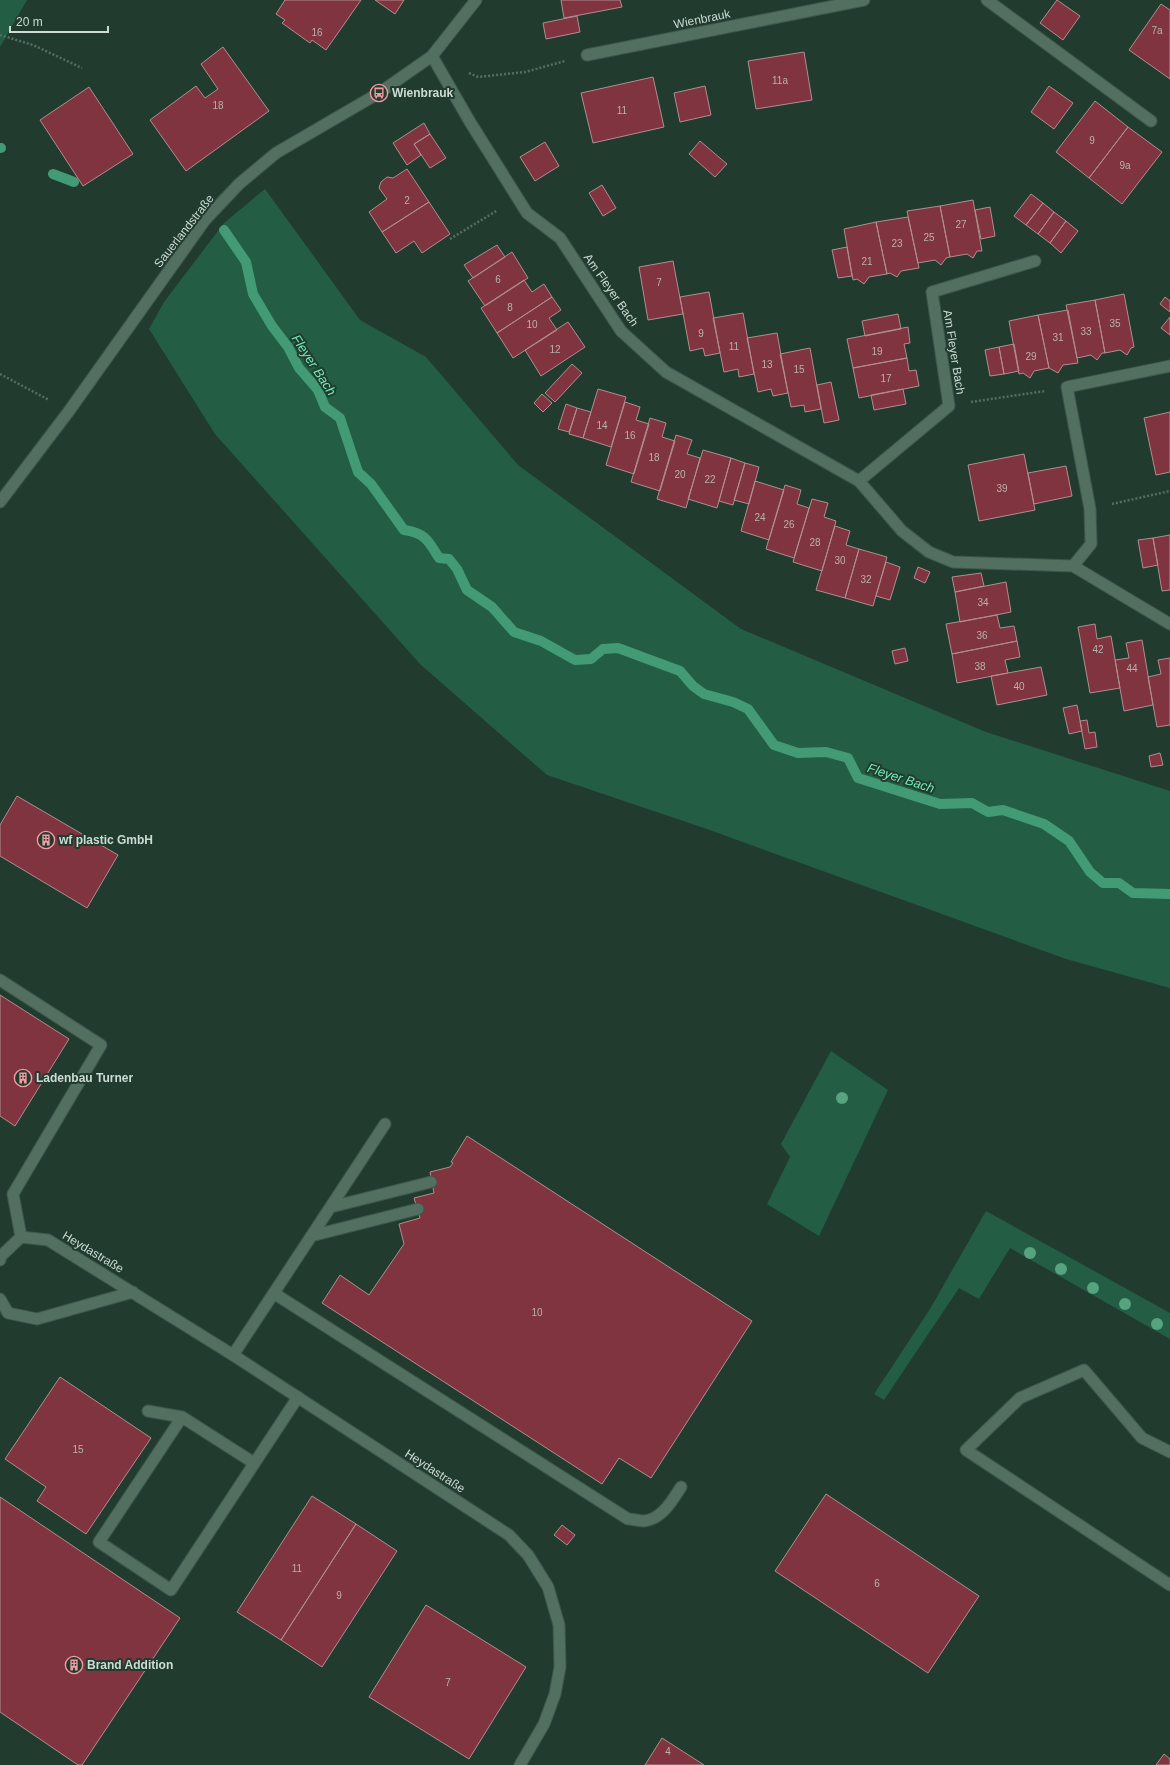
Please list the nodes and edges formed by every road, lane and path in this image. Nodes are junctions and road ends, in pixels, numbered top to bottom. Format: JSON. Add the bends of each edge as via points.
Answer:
{"nodes":[{"id":1,"x":476,"y":0,"type":"edge"},
{"id":2,"x":864,"y":0,"type":"edge"},
{"id":3,"x":987,"y":0,"type":"edge"},
{"id":4,"x":0,"y":35,"type":"edge"},
{"id":5,"x":587,"y":55,"type":"joint"},
{"id":6,"x":432,"y":56,"type":"junction"},
{"id":7,"x":82,"y":68,"type":"dead end"},
{"id":8,"x":1152,"y":121,"type":"dead end"},
{"id":9,"x":517,"y":198,"type":"junction"},
{"id":10,"x":450,"y":239,"type":"dead end"},
{"id":11,"x":1035,"y":261,"type":"dead end"},
{"id":12,"x":1170,"y":366,"type":"edge"},
{"id":13,"x":0,"y":374,"type":"edge"},
{"id":14,"x":1067,"y":387,"type":"junction"},
{"id":15,"x":949,"y":406,"type":"junction"},
{"id":16,"x":69,"y":411,"type":"junction"},
{"id":17,"x":859,"y":481,"type":"junction"},
{"id":18,"x":1170,"y":491,"type":"edge"},
{"id":19,"x":0,"y":502,"type":"edge"},
{"id":20,"x":1090,"y":509,"type":"junction"},
{"id":21,"x":1073,"y":566,"type":"junction"},
{"id":22,"x":1170,"y":624,"type":"edge"},
{"id":23,"x":0,"y":980,"type":"edge"},
{"id":24,"x":385,"y":1124,"type":"dead end"},
{"id":25,"x":431,"y":1182,"type":"dead end"},
{"id":26,"x":331,"y":1207,"type":"junction"},
{"id":27,"x":418,"y":1209,"type":"dead end"},
{"id":28,"x":311,"y":1236,"type":"junction"},
{"id":29,"x":21,"y":1237,"type":"junction"},
{"id":30,"x":0,"y":1260,"type":"edge"},
{"id":31,"x":133,"y":1292,"type":"junction"},
{"id":32,"x":275,"y":1294,"type":"junction"},
{"id":33,"x":0,"y":1299,"type":"edge"},
{"id":34,"x":233,"y":1355,"type":"junction"},
{"id":35,"x":298,"y":1397,"type":"junction"},
{"id":36,"x":148,"y":1411,"type":"dead end"},
{"id":37,"x":182,"y":1417,"type":"junction"},
{"id":38,"x":1170,"y":1452,"type":"edge"},
{"id":39,"x":254,"y":1463,"type":"junction"},
{"id":40,"x":681,"y":1487,"type":"dead end"},
{"id":41,"x":1170,"y":1585,"type":"edge"},
{"id":42,"x":520,"y":1765,"type":"edge"}],
"edges":[{"from":1,"to":6,"type":"street","name":"Sauerlandstraße"},
{"from":2,"to":5,"type":"street","name":"Wienbrauk"},
{"from":3,"to":8,"type":"street"},
{"from":4,"to":7,"type":"path","via":[[33,45]]},
{"from":5,"to":6,"type":"path","via":[[525,72],[478,77]]},
{"from":6,"to":9,"type":"street","name":"Am Fleyer Bach"},
{"from":6,"to":16,"type":"street","name":"Sauerlandstraße","via":[[379,94],[276,153],[239,184],[205,220]]},
{"from":9,"to":10,"type":"path"},
{"from":9,"to":17,"type":"street","name":"Am Fleyer Bach","via":[[527,213],[560,238],[621,331],[666,372]]},
{"from":11,"to":15,"type":"street","name":"Am Fleyer Bach","via":[[932,292]]},
{"from":12,"to":14,"type":"street"},
{"from":13,"to":16,"type":"path"},
{"from":14,"to":15,"type":"path"},
{"from":14,"to":20,"type":"street"},
{"from":15,"to":17,"type":"street","name":"Am Fleyer Bach"},
{"from":16,"to":19,"type":"street","name":"Sauerlandstraße"},
{"from":17,"to":21,"type":"street","name":"Am Fleyer Bach","via":[[902,531],[929,552],[953,562]]},
{"from":18,"to":20,"type":"path"},
{"from":20,"to":21,"type":"street","via":[[1091,544]]},
{"from":21,"to":22,"type":"street","name":"Am Fleyer Bach"},
{"from":23,"to":29,"type":"street","via":[[101,1045],[13,1194]]},
{"from":24,"to":26,"type":"street"},
{"from":25,"to":26,"type":"street"},
{"from":26,"to":28,"type":"street"},
{"from":27,"to":28,"type":"street"},
{"from":28,"to":32,"type":"street"},
{"from":29,"to":30,"type":"street"},
{"from":29,"to":31,"type":"street","name":"Heydastraße","via":[[48,1240]]},
{"from":31,"to":33,"type":"street","via":[[37,1319],[8,1313]]},
{"from":31,"to":34,"type":"street","name":"Heydastraße"},
{"from":32,"to":34,"type":"street"},
{"from":32,"to":40,"type":"street","via":[[628,1518],[644,1521],[658,1516]]},
{"from":34,"to":35,"type":"street","name":"Heydastraße"},
{"from":35,"to":39,"type":"street"},
{"from":35,"to":42,"type":"street","name":"Heydastraße","via":[[509,1535],[528,1556],[548,1587],[559,1625],[560,1667],[555,1694],[544,1724]]},
{"from":36,"to":37,"type":"street"},
{"from":37,"to":39,"type":"street"},
{"from":37,"to":39,"type":"street","via":[[99,1542],[171,1590]]},
{"from":38,"to":41,"type":"street","via":[[1142,1438],[1084,1370],[1020,1398],[966,1450]]}]}
